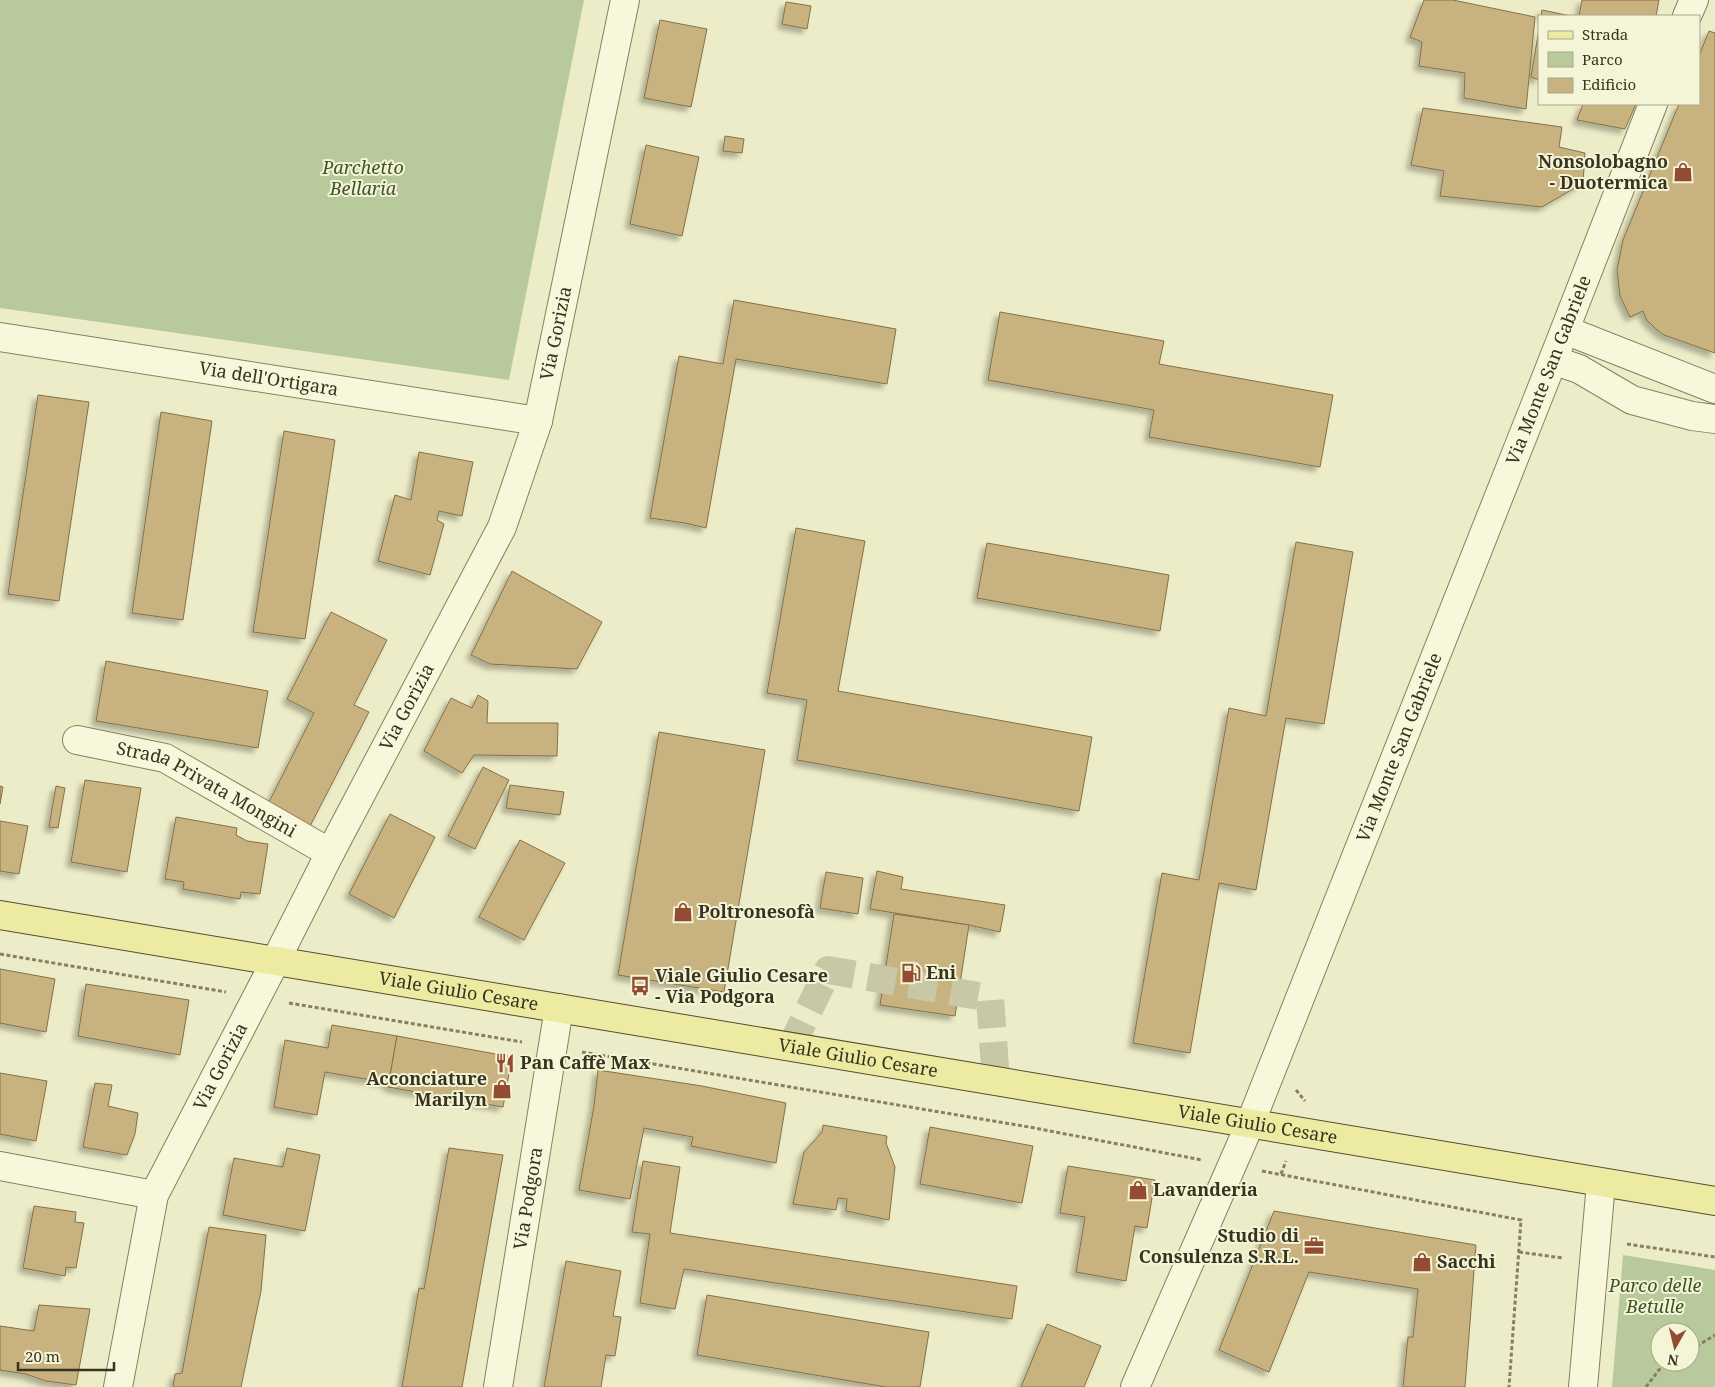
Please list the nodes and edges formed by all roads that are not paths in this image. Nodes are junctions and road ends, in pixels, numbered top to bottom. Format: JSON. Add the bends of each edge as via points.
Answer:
{"nodes":[{"id":1,"x":625,"y":0,"type":"edge"},
{"id":2,"x":1694,"y":0,"type":"edge"},
{"id":3,"x":1688,"y":15,"type":"edge"},
{"id":4,"x":1653,"y":105,"type":"edge"},
{"id":5,"x":1565,"y":330,"type":"junction"},
{"id":6,"x":0,"y":337,"type":"edge"},
{"id":7,"x":1553,"y":360,"type":"junction"},
{"id":8,"x":1715,"y":389,"type":"edge"},
{"id":9,"x":1715,"y":419,"type":"edge"},
{"id":10,"x":538,"y":421,"type":"junction"},
{"id":11,"x":77,"y":740,"type":"dead end"},
{"id":12,"x":330,"y":853,"type":"junction"},
{"id":13,"x":0,"y":915,"type":"edge"},
{"id":14,"x":275,"y":962,"type":"junction"},
{"id":15,"x":559,"y":1008,"type":"junction"},
{"id":16,"x":1250,"y":1124,"type":"junction"},
{"id":17,"x":0,"y":1166,"type":"edge"},
{"id":18,"x":1601,"y":1184,"type":"junction"},
{"id":19,"x":154,"y":1195,"type":"junction"},
{"id":20,"x":1715,"y":1201,"type":"edge"},
{"id":21,"x":118,"y":1387,"type":"edge"},
{"id":22,"x":498,"y":1387,"type":"edge"},
{"id":23,"x":1135,"y":1387,"type":"edge"},
{"id":24,"x":1583,"y":1387,"type":"edge"}],
"edges":[{"from":1,"to":10,"type":"street","name":"Via Gorizia"},
{"from":2,"to":3,"type":"street"},
{"from":4,"to":5,"type":"street","name":"Via Monte San Gabriele"},
{"from":5,"to":7,"type":"street","name":"Via Monte San Gabriele"},
{"from":5,"to":8,"type":"street"},
{"from":6,"to":10,"type":"street","name":"Via dell'Ortigara"},
{"from":7,"to":9,"type":"street","via":[[1579,369],[1632,400]]},
{"from":7,"to":16,"type":"street","name":"Via Monte San Gabriele"},
{"from":10,"to":12,"type":"street","name":"Via Gorizia","via":[[502,527]]},
{"from":11,"to":12,"type":"street","name":"Strada Privata Mongini","via":[[165,758]]},
{"from":12,"to":14,"type":"street","name":"Via Gorizia"},
{"from":13,"to":14,"type":"main road","name":"Viale Giulio Cesare"},
{"from":14,"to":15,"type":"main road","name":"Viale Giulio Cesare"},
{"from":14,"to":19,"type":"street","name":"Via Gorizia"},
{"from":15,"to":16,"type":"main road","name":"Viale Giulio Cesare"},
{"from":15,"to":22,"type":"street","name":"Via Podgora"},
{"from":16,"to":18,"type":"main road","name":"Viale Giulio Cesare"},
{"from":16,"to":23,"type":"street","name":"Via Monte San Gabriele"},
{"from":17,"to":19,"type":"street"},
{"from":18,"to":20,"type":"main road","name":"Viale Giulio Cesare"},
{"from":18,"to":24,"type":"street"},
{"from":19,"to":21,"type":"street","name":"Via Gorizia"}]}
